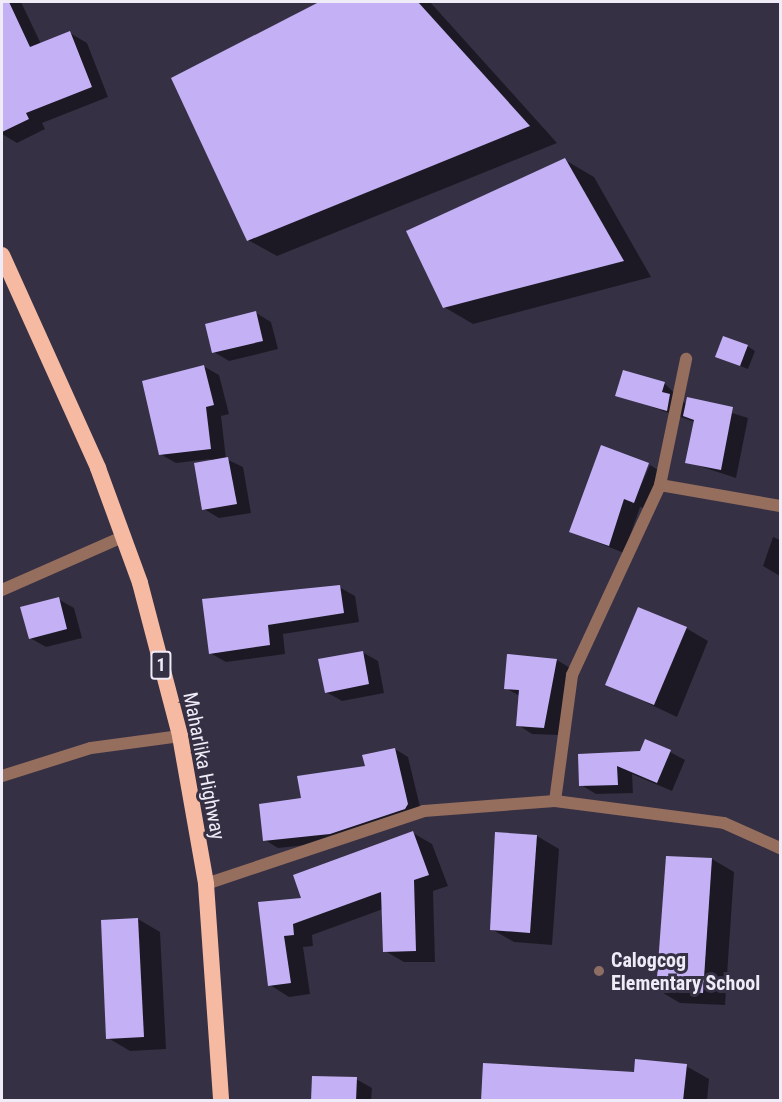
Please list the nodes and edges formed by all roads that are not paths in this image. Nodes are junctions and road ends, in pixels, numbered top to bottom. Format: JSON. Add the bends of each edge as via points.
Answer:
{"nodes":[{"id":1,"x":2,"y":255,"type":"edge"},
{"id":2,"x":686,"y":359,"type":"dead end"},
{"id":3,"x":660,"y":485,"type":"junction"},
{"id":4,"x":780,"y":507,"type":"edge"},
{"id":5,"x":120,"y":538,"type":"junction"},
{"id":6,"x":2,"y":590,"type":"edge"},
{"id":7,"x":180,"y":736,"type":"junction"},
{"id":8,"x":2,"y":776,"type":"edge"},
{"id":9,"x":555,"y":801,"type":"junction"},
{"id":10,"x":780,"y":848,"type":"edge"},
{"id":11,"x":206,"y":884,"type":"junction"},
{"id":12,"x":221,"y":1101,"type":"edge"}],
"edges":[{"from":1,"to":5,"type":"highway","name":"Maharlika Highway","number":"1","via":[[98,468]]},
{"from":2,"to":3,"type":"street"},
{"from":3,"to":4,"type":"street"},
{"from":3,"to":9,"type":"street","via":[[572,675]]},
{"from":5,"to":6,"type":"street"},
{"from":5,"to":7,"type":"highway","name":"Maharlika Highway","number":"1","via":[[140,583]]},
{"from":7,"to":8,"type":"street","via":[[91,748]]},
{"from":7,"to":11,"type":"highway","name":"Maharlika Highway","number":"1"},
{"from":9,"to":10,"type":"street","via":[[724,823]]},
{"from":9,"to":11,"type":"street","via":[[424,811]]},
{"from":11,"to":12,"type":"highway","name":"Maharlika Highway","number":"1"}]}
